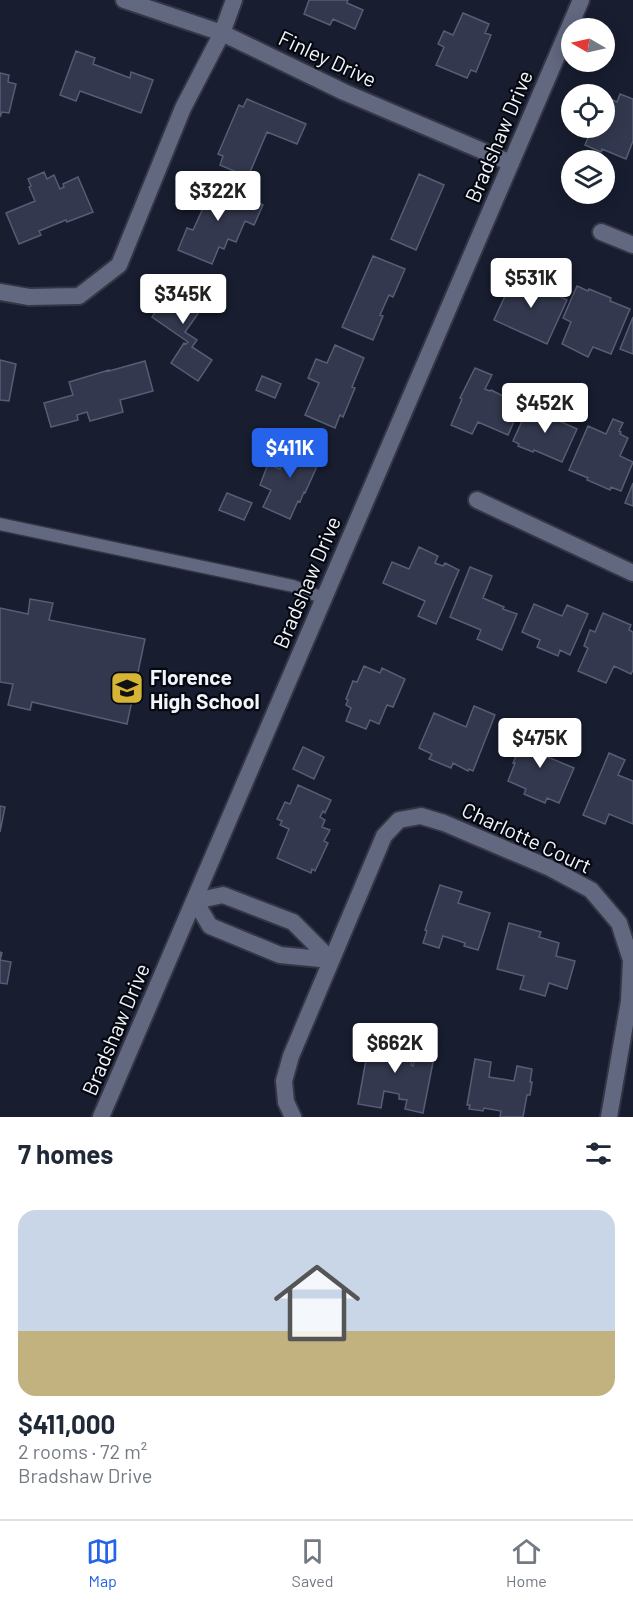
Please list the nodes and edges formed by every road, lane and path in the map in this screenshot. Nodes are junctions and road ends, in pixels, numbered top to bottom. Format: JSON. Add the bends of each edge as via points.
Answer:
{"nodes":[{"id":1,"x":124,"y":0,"type":"edge"},
{"id":2,"x":234,"y":0,"type":"edge"},
{"id":3,"x":581,"y":0,"type":"edge"},
{"id":4,"x":222,"y":33,"type":"junction"},
{"id":5,"x":511,"y":163,"type":"junction"},
{"id":6,"x":601,"y":232,"type":"dead end"},
{"id":7,"x":633,"y":245,"type":"edge"},
{"id":8,"x":0,"y":292,"type":"edge"},
{"id":9,"x":477,"y":500,"type":"dead end"},
{"id":10,"x":0,"y":524,"type":"edge"},
{"id":11,"x":633,"y":573,"type":"edge"},
{"id":12,"x":323,"y":598,"type":"junction"},
{"id":13,"x":195,"y":901,"type":"junction"},
{"id":14,"x":331,"y":960,"type":"junction"},
{"id":15,"x":101,"y":1117,"type":"edge"},
{"id":16,"x":293,"y":1117,"type":"edge"},
{"id":17,"x":609,"y":1117,"type":"edge"}],
"edges":[{"from":1,"to":4,"type":"street","name":"Finley Drive"},
{"from":2,"to":4,"type":"street"},
{"from":3,"to":5,"type":"street","name":"Bradshaw Drive"},
{"from":4,"to":5,"type":"street","name":"Finley Drive","via":[[344,92]]},
{"from":4,"to":8,"type":"street","via":[[183,108],[119,265],[79,296],[29,297]]},
{"from":5,"to":12,"type":"street","name":"Bradshaw Drive"},
{"from":6,"to":7,"type":"street"},
{"from":9,"to":11,"type":"street"},
{"from":10,"to":12,"type":"lane","via":[[293,586]]},
{"from":12,"to":13,"type":"street","name":"Bradshaw Drive"},
{"from":13,"to":14,"type":"street","via":[[210,926],[280,955]]},
{"from":13,"to":14,"type":"street","via":[[223,895],[293,922]]},
{"from":13,"to":15,"type":"street","name":"Bradshaw Drive"},
{"from":14,"to":16,"type":"street","name":"Charlotte Court","via":[[284,1081],[286,1102]]},
{"from":14,"to":17,"type":"street","name":"Charlotte Court","via":[[384,836],[399,820],[421,816],[444,823],[550,868],[591,890],[619,923],[631,960],[629,1001]]}]}
